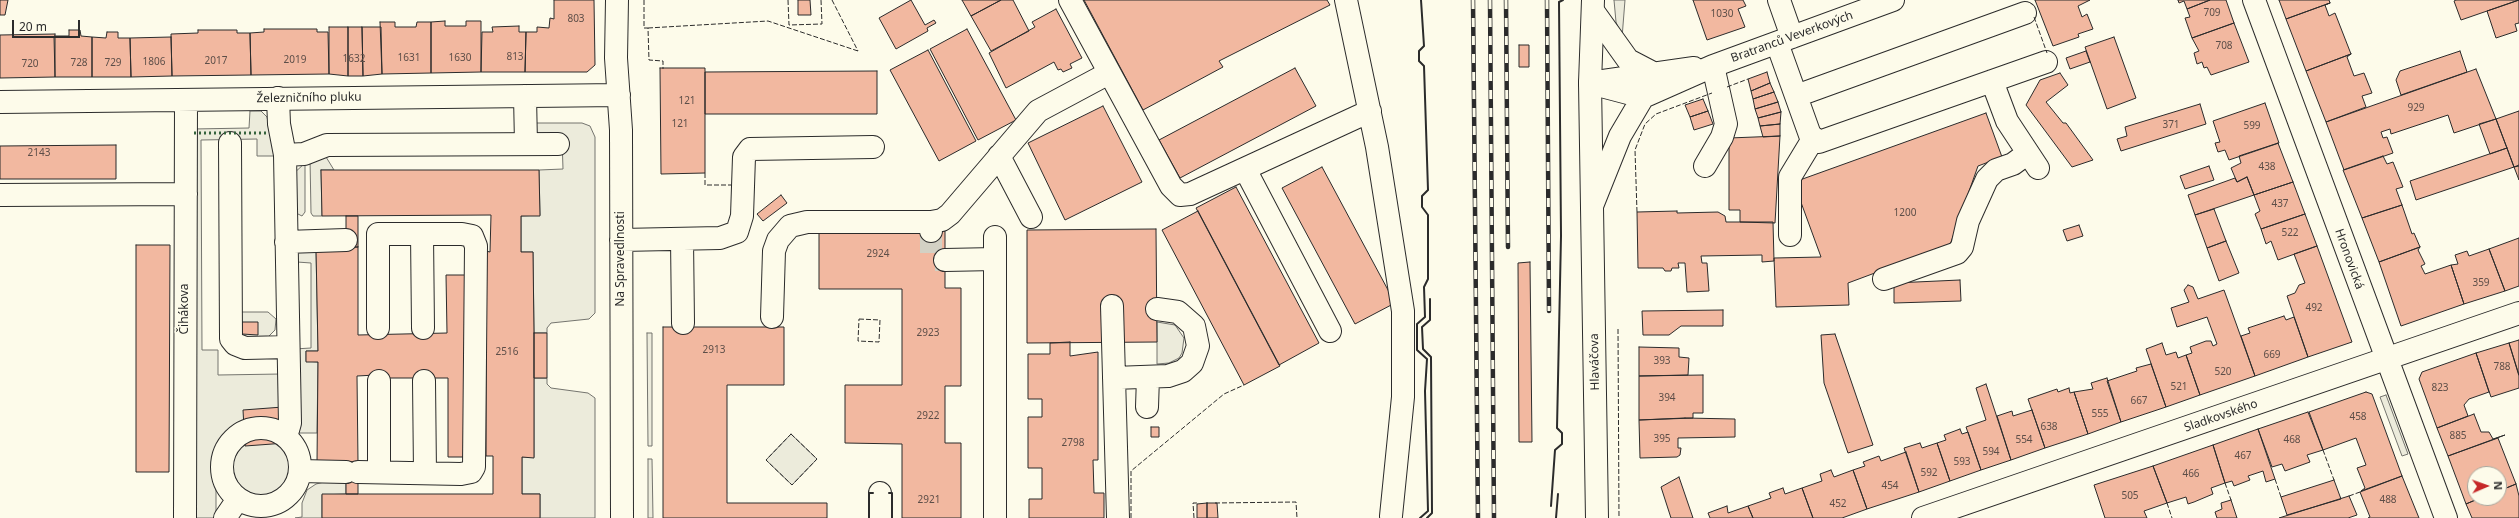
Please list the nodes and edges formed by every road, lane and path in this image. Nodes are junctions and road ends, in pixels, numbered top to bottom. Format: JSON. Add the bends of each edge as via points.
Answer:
{"nodes":[{"id":1,"x":617,"y":0,"type":"edge"},
{"id":2,"x":1070,"y":0,"type":"edge"},
{"id":3,"x":1346,"y":0,"type":"edge"},
{"id":4,"x":1779,"y":0,"type":"edge"},
{"id":5,"x":1893,"y":0,"type":"edge"},
{"id":6,"x":2254,"y":0,"type":"edge"},
{"id":7,"x":1593,"y":5,"type":"edge"},
{"id":8,"x":2025,"y":13,"type":"dead end"},
{"id":9,"x":1785,"y":40,"type":"junction"},
{"id":10,"x":2046,"y":62,"type":"dead end"},
{"id":11,"x":1713,"y":66,"type":"junction"},
{"id":12,"x":1651,"y":72,"type":"junction"},
{"id":13,"x":1109,"y":73,"type":"junction"},
{"id":14,"x":1992,"y":81,"type":"junction"},
{"id":15,"x":1590,"y":83,"type":"junction"},
{"id":16,"x":619,"y":95,"type":"junction"},
{"id":17,"x":525,"y":96,"type":"junction"},
{"id":18,"x":1796,"y":96,"type":"junction"},
{"id":19,"x":278,"y":98,"type":"junction"},
{"id":20,"x":1643,"y":98,"type":"junction"},
{"id":21,"x":186,"y":100,"type":"junction"},
{"id":22,"x":0,"y":102,"type":"edge"},
{"id":23,"x":1370,"y":111,"type":"junction"},
{"id":24,"x":1813,"y":139,"type":"junction"},
{"id":25,"x":230,"y":143,"type":"dead end"},
{"id":26,"x":526,"y":144,"type":"junction"},
{"id":27,"x":558,"y":144,"type":"dead end"},
{"id":28,"x":873,"y":147,"type":"dead end"},
{"id":29,"x":285,"y":155,"type":"junction"},
{"id":30,"x":999,"y":156,"type":"junction"},
{"id":31,"x":1705,"y":166,"type":"dead end"},
{"id":32,"x":1245,"y":169,"type":"junction"},
{"id":33,"x":186,"y":194,"type":"junction"},
{"id":34,"x":0,"y":195,"type":"edge"},
{"id":35,"x":1592,"y":206,"type":"junction"},
{"id":36,"x":1031,"y":217,"type":"dead end"},
{"id":37,"x":422,"y":234,"type":"junction"},
{"id":38,"x":1790,"y":235,"type":"dead end"},
{"id":39,"x":995,"y":237,"type":"dead end"},
{"id":40,"x":682,"y":239,"type":"junction"},
{"id":41,"x":361,"y":240,"type":"junction"},
{"id":42,"x":621,"y":240,"type":"junction"},
{"id":43,"x":286,"y":242,"type":"junction"},
{"id":44,"x":995,"y":259,"type":"junction"},
{"id":45,"x":945,"y":260,"type":"tunnel mouth"},
{"id":46,"x":1884,"y":279,"type":"dead end"},
{"id":47,"x":1112,"y":306,"type":"dead end"},
{"id":48,"x":1157,"y":309,"type":"dead end"},
{"id":49,"x":2519,"y":313,"type":"edge"},
{"id":50,"x":772,"y":316,"type":"dead end"},
{"id":51,"x":683,"y":323,"type":"dead end"},
{"id":52,"x":378,"y":328,"type":"dead end"},
{"id":53,"x":424,"y":328,"type":"dead end"},
{"id":54,"x":1330,"y":331,"type":"dead end"},
{"id":55,"x":288,"y":347,"type":"junction"},
{"id":56,"x":2386,"y":358,"type":"junction"},
{"id":57,"x":1148,"y":377,"type":"junction"},
{"id":58,"x":1114,"y":378,"type":"junction"},
{"id":59,"x":379,"y":381,"type":"dead end"},
{"id":60,"x":424,"y":381,"type":"dead end"},
{"id":61,"x":1148,"y":407,"type":"dead end"},
{"id":62,"x":286,"y":437,"type":"junction"},
{"id":63,"x":300,"y":471,"type":"junction"},
{"id":64,"x":361,"y":472,"type":"junction"},
{"id":65,"x":425,"y":473,"type":"junction"},
{"id":66,"x":880,"y":493,"type":"dead end"},
{"id":67,"x":238,"y":499,"type":"junction"},
{"id":68,"x":281,"y":510,"type":"edge"},
{"id":69,"x":1391,"y":516,"type":"dead end"},
{"id":70,"x":184,"y":518,"type":"edge"},
{"id":71,"x":225,"y":518,"type":"edge"},
{"id":72,"x":622,"y":518,"type":"edge"},
{"id":73,"x":881,"y":518,"type":"edge"},
{"id":74,"x":995,"y":518,"type":"edge"},
{"id":75,"x":1118,"y":518,"type":"edge"},
{"id":76,"x":1597,"y":518,"type":"edge"},
{"id":77,"x":1922,"y":518,"type":"edge"},
{"id":78,"x":2446,"y":518,"type":"edge"}],
"edges":[{"from":1,"to":16,"type":"street","name":"Na Spravedlnosti"},
{"from":2,"to":13,"type":"street"},
{"from":3,"to":23,"type":"street"},
{"from":4,"to":9,"type":"street"},
{"from":5,"to":9,"type":"street","name":"Bratranců Veverkových"},
{"from":6,"to":56,"type":"street","name":"Hronovická"},
{"from":7,"to":12,"type":"street","via":[[1606,33],[1628,60]]},
{"from":7,"to":15,"type":"street","name":"Hlaváčova"},
{"from":8,"to":18,"type":"street"},
{"from":9,"to":11,"type":"street","name":"Bratranců Veverkových"},
{"from":9,"to":18,"type":"street"},
{"from":10,"to":14,"type":"street"},
{"from":11,"to":12,"type":"street","name":"Bratranců Veverkových"},
{"from":11,"to":20,"type":"street","name":"Bratranců Veverkových"},
{"from":11,"to":31,"type":"street","via":[[1726,124],[1722,137]]},
{"from":12,"to":15,"type":"street","name":"Bratranců Veverkových"},
{"from":13,"to":30,"type":"street","via":[[1038,111]]},
{"from":13,"to":32,"type":"street","via":[[1171,186],[1180,195],[1190,194]]},
{"from":14,"to":24,"type":"street","via":[[1823,141]]},
{"from":14,"to":46,"type":"street","via":[[2007,121],[2033,160],[1996,170],[1987,179],[1968,221],[1962,247],[1957,253]]},
{"from":15,"to":20,"type":"street"},
{"from":15,"to":35,"type":"street","name":"Hlaváčova"},
{"from":16,"to":17,"type":"street","name":"Železničního pluku"},
{"from":16,"to":42,"type":"street","name":"Na Spravedlnosti"},
{"from":17,"to":19,"type":"street","name":"Železničního pluku"},
{"from":17,"to":26,"type":"street"},
{"from":18,"to":24,"type":"street"},
{"from":19,"to":21,"type":"street","name":"Železničního pluku"},
{"from":19,"to":29,"type":"street","via":[[279,124]]},
{"from":20,"to":35,"type":"street","name":"Hlaváčova","via":[[1620,136]]},
{"from":21,"to":22,"type":"street","name":"Železničního pluku"},
{"from":21,"to":33,"type":"street","name":"Čihákova"},
{"from":23,"to":32,"type":"street"},
{"from":23,"to":69,"type":"street","via":[[1403,311],[1403,397]]},
{"from":24,"to":38,"type":"street","via":[[1790,177]]},
{"from":25,"to":55,"type":"street","via":[[231,339],[234,344],[244,348]]},
{"from":26,"to":27,"type":"street"},
{"from":26,"to":29,"type":"street","via":[[327,145],[304,154]]},
{"from":28,"to":40,"type":"street","via":[[750,149],[744,157],[742,216],[739,229],[733,235],[720,238]]},
{"from":29,"to":43,"type":"street"},
{"from":30,"to":36,"type":"street"},
{"from":30,"to":50,"type":"street","via":[[948,216],[931,226],[807,222],[790,226],[780,236],[774,251]]},
{"from":32,"to":54,"type":"street"},
{"from":33,"to":34,"type":"street"},
{"from":33,"to":70,"type":"street","name":"Čihákova"},
{"from":35,"to":76,"type":"street","name":"Hlaváčova"},
{"from":37,"to":41,"type":"street","via":[[378,234]]},
{"from":37,"to":53,"type":"street"},
{"from":37,"to":65,"type":"street","via":[[468,234],[472,236],[476,246],[476,460],[474,467],[467,474]]},
{"from":39,"to":44,"type":"street"},
{"from":40,"to":42,"type":"street"},
{"from":40,"to":51,"type":"street"},
{"from":41,"to":43,"type":"street"},
{"from":41,"to":52,"type":"street"},
{"from":42,"to":72,"type":"street","name":"Na Spravedlnosti"},
{"from":43,"to":55,"type":"street"},
{"from":44,"to":45,"type":"street"},
{"from":44,"to":74,"type":"street"},
{"from":47,"to":58,"type":"street"},
{"from":48,"to":57,"type":"street","via":[[1174,311],[1184,316],[1196,332],[1198,346],[1194,358],[1183,371],[1168,376]]},
{"from":49,"to":56,"type":"street","name":"Sladkovského"},
{"from":55,"to":62,"type":"street","via":[[290,423]]},
{"from":56,"to":77,"type":"street","name":"Sladkovského"},
{"from":56,"to":78,"type":"street","name":"Hronovická"},
{"from":57,"to":58,"type":"street"},
{"from":57,"to":61,"type":"street"},
{"from":58,"to":75,"type":"street"},
{"from":59,"to":64,"type":"street"},
{"from":60,"to":65,"type":"street"},
{"from":62,"to":63,"type":"street","via":[[298,452]]},
{"from":62,"to":67,"type":"street","via":[[275,430],[262,427],[248,430],[232,440],[222,458],[222,471],[225,484]]},
{"from":63,"to":64,"type":"street"},
{"from":63,"to":68,"type":"street","via":[[294,489]]},
{"from":64,"to":65,"type":"street"},
{"from":66,"to":73,"type":"street"},
{"from":67,"to":68,"type":"street","via":[[249,505]]},
{"from":67,"to":71,"type":"street"}]}
